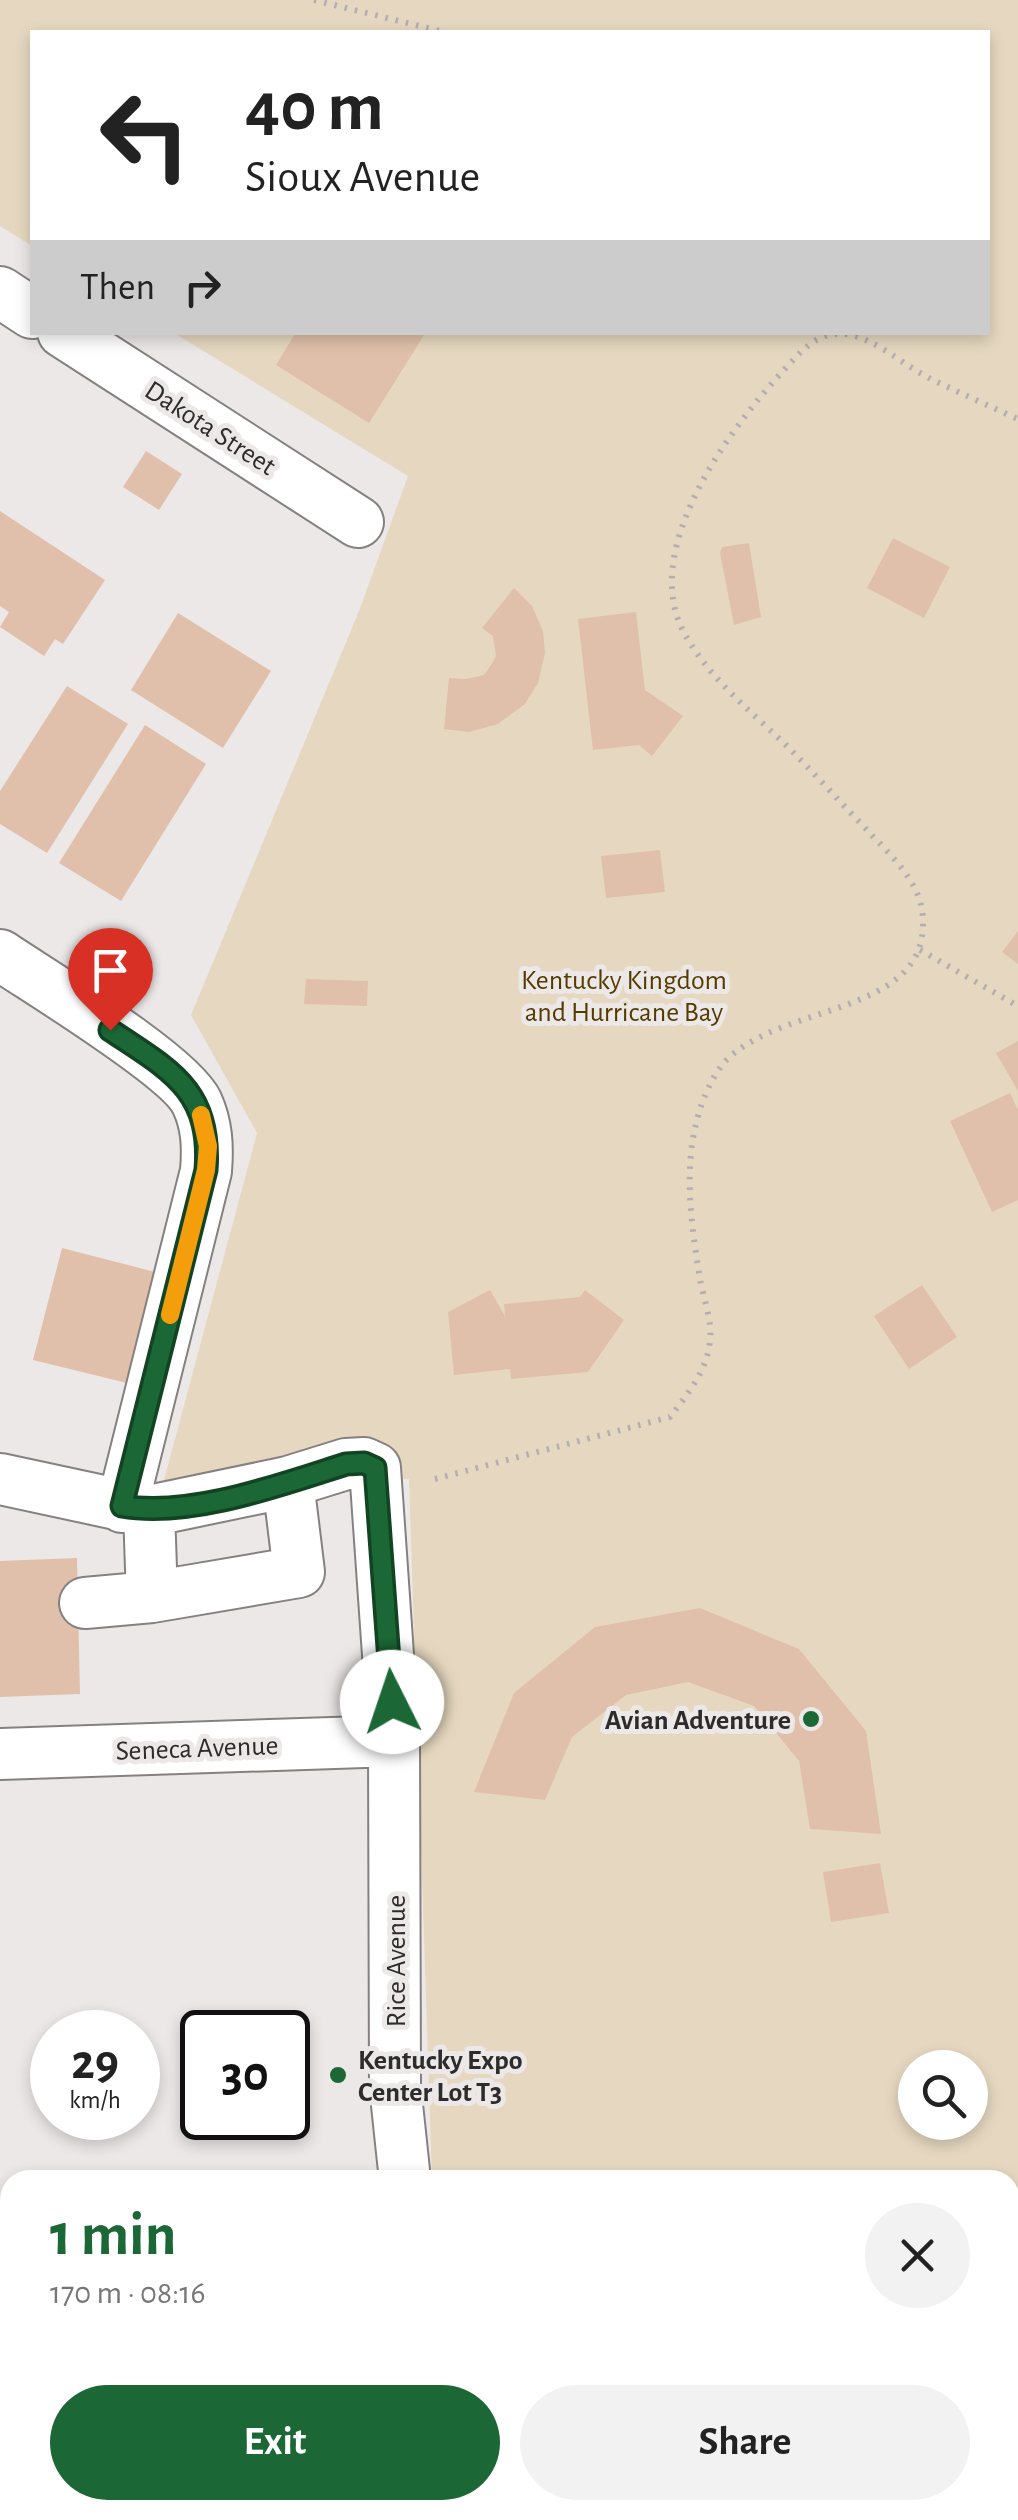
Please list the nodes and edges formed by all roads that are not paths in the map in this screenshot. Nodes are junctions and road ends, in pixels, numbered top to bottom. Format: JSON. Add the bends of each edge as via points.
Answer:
{"nodes":[{"id":1,"x":0,"y":292,"type":"edge"},
{"id":2,"x":30,"y":312,"type":"edge"},
{"id":3,"x":68,"y":335,"type":"edge"},
{"id":4,"x":358,"y":522,"type":"dead end"},
{"id":5,"x":0,"y":954,"type":"edge"},
{"id":6,"x":0,"y":1479,"type":"edge"},
{"id":7,"x":288,"y":1482,"type":"junction"},
{"id":8,"x":135,"y":1509,"type":"junction"},
{"id":9,"x":152,"y":1597,"type":"junction"},
{"id":10,"x":85,"y":1603,"type":"dead end"},
{"id":11,"x":394,"y":1741,"type":"junction"},
{"id":12,"x":0,"y":1754,"type":"edge"},
{"id":13,"x":404,"y":2170,"type":"edge"}],
"edges":[{"from":1,"to":2,"type":"street"},
{"from":3,"to":4,"type":"street","name":"Dakota Street"},
{"from":5,"to":8,"type":"street","via":[[166,1068],[196,1100],[206,1129],[206,1170]]},
{"from":6,"to":8,"type":"street"},
{"from":7,"to":8,"type":"street"},
{"from":7,"to":9,"type":"street","via":[[299,1572]]},
{"from":7,"to":11,"type":"street","name":"Rice Avenue","via":[[346,1464],[375,1468]]},
{"from":8,"to":9,"type":"street"},
{"from":9,"to":10,"type":"street"},
{"from":11,"to":12,"type":"street","name":"Seneca Avenue"},
{"from":11,"to":13,"type":"street","name":"Rice Avenue","via":[[395,2086]]}]}
